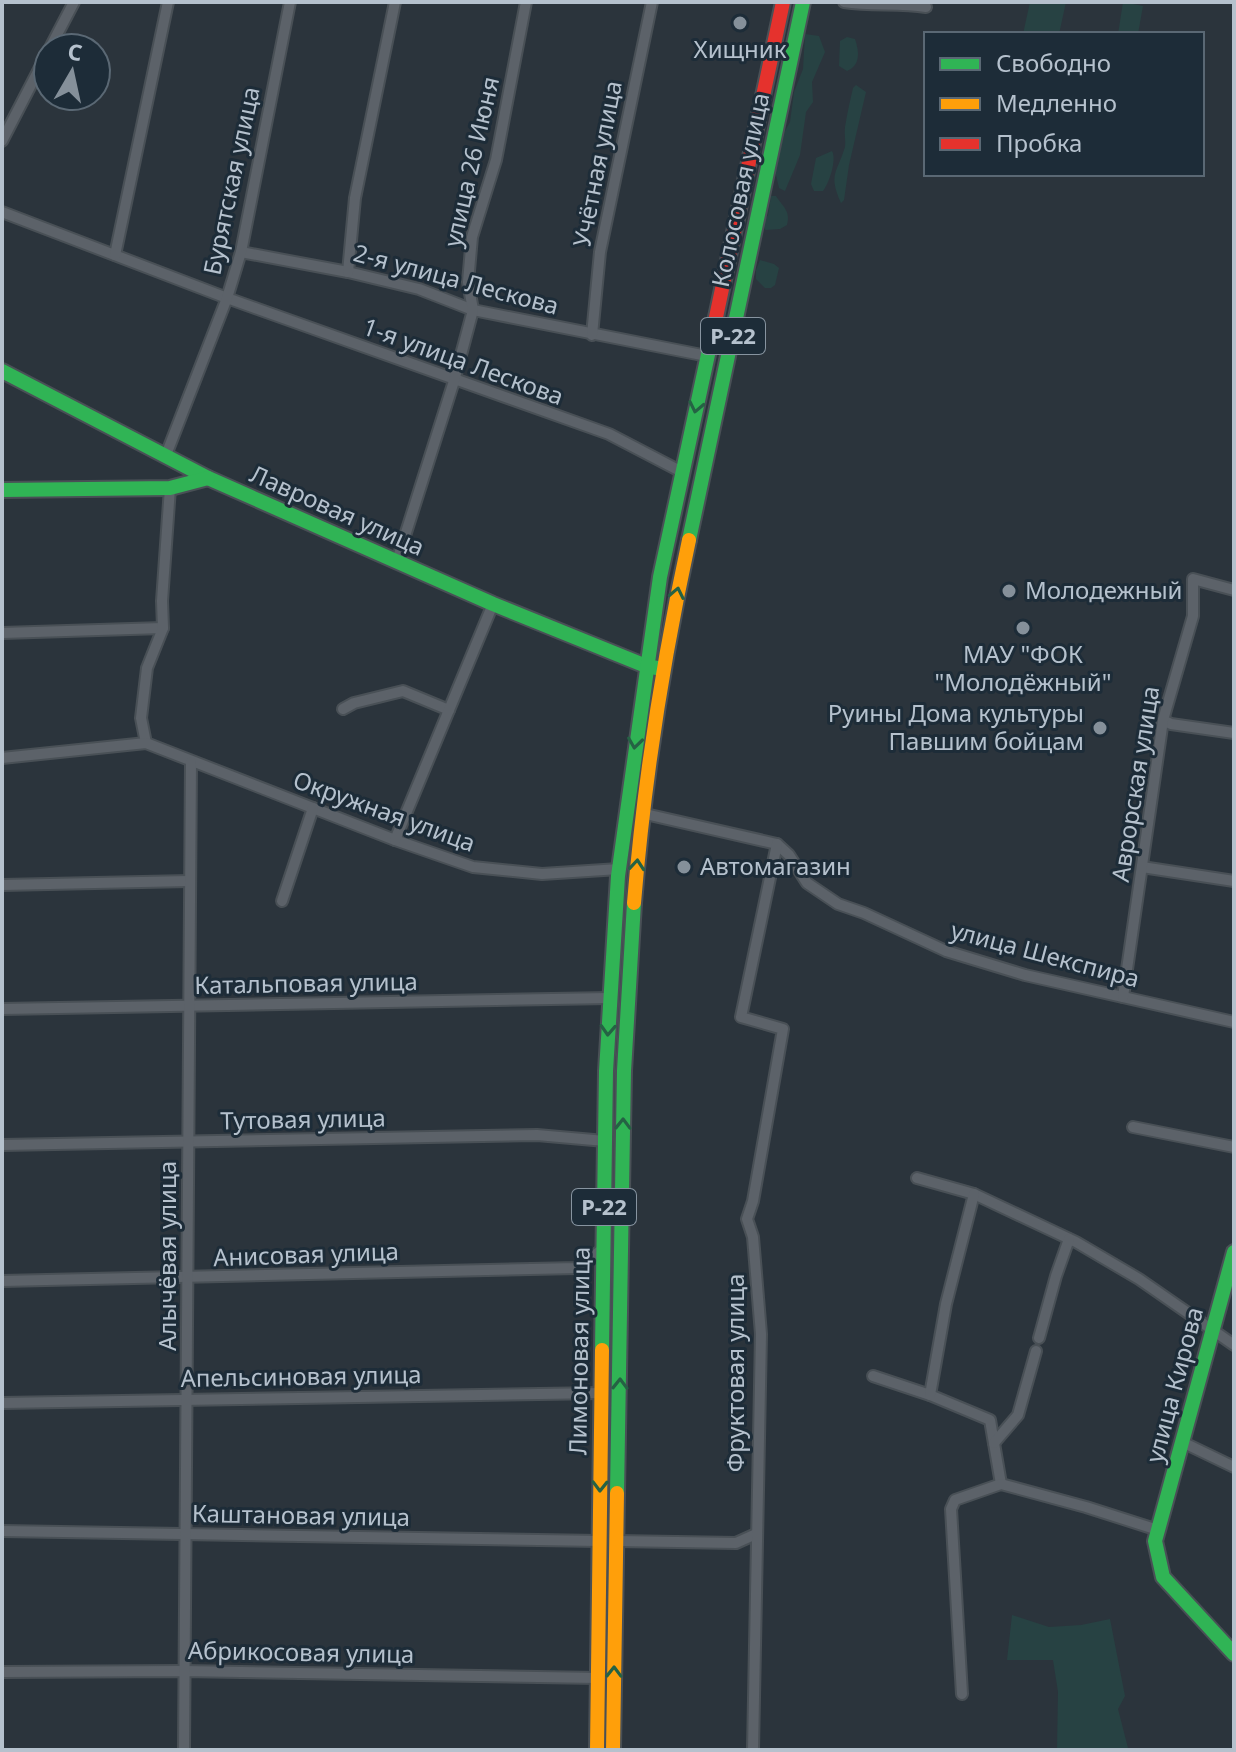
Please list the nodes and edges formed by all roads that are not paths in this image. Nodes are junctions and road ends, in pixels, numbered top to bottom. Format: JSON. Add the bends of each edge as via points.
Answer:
{"nodes":[{"id":1,"x":74,"y":2,"type":"edge"},
{"id":2,"x":168,"y":2,"type":"edge"},
{"id":3,"x":290,"y":2,"type":"edge"},
{"id":4,"x":395,"y":2,"type":"edge"},
{"id":5,"x":526,"y":2,"type":"edge"},
{"id":6,"x":652,"y":2,"type":"edge"},
{"id":7,"x":783,"y":2,"type":"edge"},
{"id":8,"x":803,"y":2,"type":"edge"},
{"id":9,"x":844,"y":2,"type":"edge"},
{"id":10,"x":873,"y":4,"type":"edge"},
{"id":11,"x":926,"y":7,"type":"dead end"},
{"id":12,"x":58,"y":32,"type":"edge"},
{"id":13,"x":32,"y":83,"type":"edge"},
{"id":14,"x":2,"y":141,"type":"edge"},
{"id":15,"x":2,"y":212,"type":"edge"},
{"id":16,"x":241,"y":252,"type":"junction"},
{"id":17,"x":115,"y":255,"type":"junction"},
{"id":18,"x":348,"y":272,"type":"junction"},
{"id":19,"x":227,"y":298,"type":"junction"},
{"id":20,"x":473,"y":310,"type":"junction"},
{"id":21,"x":592,"y":335,"type":"junction"},
{"id":22,"x":707,"y":356,"type":"junction"},
{"id":23,"x":2,"y":371,"type":"edge"},
{"id":24,"x":454,"y":381,"type":"junction"},
{"id":25,"x":166,"y":455,"type":"junction"},
{"id":26,"x":682,"y":472,"type":"junction"},
{"id":27,"x":208,"y":478,"type":"junction"},
{"id":28,"x":170,"y":488,"type":"junction"},
{"id":29,"x":2,"y":490,"type":"edge"},
{"id":30,"x":397,"y":561,"type":"junction"},
{"id":31,"x":1234,"y":590,"type":"edge"},
{"id":32,"x":493,"y":604,"type":"junction"},
{"id":33,"x":163,"y":628,"type":"junction"},
{"id":34,"x":2,"y":633,"type":"edge"},
{"id":35,"x":646,"y":666,"type":"junction"},
{"id":36,"x":663,"y":670,"type":"junction"},
{"id":37,"x":343,"y":709,"type":"dead end"},
{"id":38,"x":449,"y":710,"type":"junction"},
{"id":39,"x":1163,"y":720,"type":"junction"},
{"id":40,"x":1234,"y":733,"type":"edge"},
{"id":41,"x":146,"y":743,"type":"junction"},
{"id":42,"x":2,"y":758,"type":"edge"},
{"id":43,"x":191,"y":762,"type":"junction"},
{"id":44,"x":313,"y":808,"type":"junction"},
{"id":45,"x":641,"y":813,"type":"junction"},
{"id":46,"x":395,"y":840,"type":"junction"},
{"id":47,"x":777,"y":844,"type":"junction"},
{"id":48,"x":1142,"y":867,"type":"junction"},
{"id":49,"x":619,"y":869,"type":"junction"},
{"id":50,"x":189,"y":881,"type":"junction"},
{"id":51,"x":1234,"y":881,"type":"edge"},
{"id":52,"x":2,"y":885,"type":"edge"},
{"id":53,"x":282,"y":901,"type":"dead end"},
{"id":54,"x":1123,"y":997,"type":"junction"},
{"id":55,"x":610,"y":998,"type":"junction"},
{"id":56,"x":189,"y":1007,"type":"junction"},
{"id":57,"x":2,"y":1009,"type":"edge"},
{"id":58,"x":1234,"y":1022,"type":"edge"},
{"id":59,"x":1133,"y":1127,"type":"dead end"},
{"id":60,"x":605,"y":1141,"type":"junction"},
{"id":61,"x":189,"y":1143,"type":"junction"},
{"id":62,"x":2,"y":1145,"type":"edge"},
{"id":63,"x":1234,"y":1147,"type":"edge"},
{"id":64,"x":917,"y":1178,"type":"dead end"},
{"id":65,"x":974,"y":1194,"type":"junction"},
{"id":66,"x":1069,"y":1239,"type":"junction"},
{"id":67,"x":604,"y":1248,"type":"junction"},
{"id":68,"x":1234,"y":1252,"type":"edge"},
{"id":69,"x":187,"y":1278,"type":"junction"},
{"id":70,"x":2,"y":1281,"type":"edge"},
{"id":71,"x":1212,"y":1331,"type":"junction"},
{"id":72,"x":1039,"y":1338,"type":"dead end"},
{"id":73,"x":1234,"y":1345,"type":"edge"},
{"id":74,"x":1036,"y":1351,"type":"dead end"},
{"id":75,"x":873,"y":1376,"type":"dead end"},
{"id":76,"x":602,"y":1393,"type":"junction"},
{"id":77,"x":930,"y":1395,"type":"junction"},
{"id":78,"x":188,"y":1399,"type":"junction"},
{"id":79,"x":2,"y":1403,"type":"edge"},
{"id":80,"x":1182,"y":1442,"type":"junction"},
{"id":81,"x":994,"y":1443,"type":"junction"},
{"id":82,"x":1234,"y":1467,"type":"edge"},
{"id":83,"x":1001,"y":1484,"type":"junction"},
{"id":84,"x":1158,"y":1530,"type":"junction"},
{"id":85,"x":2,"y":1531,"type":"edge"},
{"id":86,"x":186,"y":1533,"type":"junction"},
{"id":87,"x":756,"y":1534,"type":"junction"},
{"id":88,"x":599,"y":1541,"type":"junction"},
{"id":89,"x":617,"y":1541,"type":"junction"},
{"id":90,"x":1234,"y":1654,"type":"edge"},
{"id":91,"x":183,"y":1671,"type":"junction"},
{"id":92,"x":2,"y":1672,"type":"edge"},
{"id":93,"x":598,"y":1678,"type":"junction"},
{"id":94,"x":962,"y":1694,"type":"dead end"},
{"id":95,"x":184,"y":1750,"type":"edge"},
{"id":96,"x":597,"y":1750,"type":"edge"},
{"id":97,"x":613,"y":1750,"type":"edge"},
{"id":98,"x":753,"y":1750,"type":"edge"}],
"edges":[{"from":1,"to":12,"type":"street"},
{"from":2,"to":17,"type":"street"},
{"from":3,"to":16,"type":"street","name":"Бурятская улица"},
{"from":4,"to":18,"type":"street","via":[[355,198]]},
{"from":5,"to":20,"type":"street","name":"улица 26 Июня","via":[[496,160],[472,237],[468,282]]},
{"from":6,"to":21,"type":"street","name":"Учётная улица","via":[[600,252]]},
{"from":7,"to":22,"type":"main road","name":"Колосовая улица","number":"Р-22"},
{"from":36,"to":8,"type":"main road","name":"Колосовая улица","number":"Р-22","one_way":true},
{"from":9,"to":10,"type":"street"},
{"from":10,"to":11,"type":"street"},
{"from":13,"to":14,"type":"street"},
{"from":15,"to":17,"type":"street","name":"1-я улица Лескова"},
{"from":16,"to":18,"type":"street","name":"2-я улица Лескова"},
{"from":16,"to":19,"type":"street","name":"Бурятская улица"},
{"from":17,"to":19,"type":"street","name":"1-я улица Лескова"},
{"from":18,"to":20,"type":"street","name":"2-я улица Лескова","via":[[419,289]]},
{"from":19,"to":24,"type":"street","name":"1-я улица Лескова"},
{"from":19,"to":25,"type":"street","name":"Бурятская улица"},
{"from":20,"to":21,"type":"street","name":"2-я улица Лескова"},
{"from":20,"to":24,"type":"street","name":"улица 26 Июня"},
{"from":21,"to":22,"type":"street","name":"2-я улица Лескова"},
{"from":22,"to":26,"type":"main road","name":"Колосовая улица","number":"Р-22","one_way":true},
{"from":23,"to":25,"type":"main road","name":"Лавровая улица"},
{"from":24,"to":26,"type":"street","name":"1-я улица Лескова","via":[[609,434]]},
{"from":24,"to":30,"type":"street","name":"улица 26 Июня"},
{"from":25,"to":27,"type":"main road","name":"Лавровая улица"},
{"from":26,"to":35,"type":"main road","name":"Колосовая улица","number":"Р-22"},
{"from":27,"to":28,"type":"main road"},
{"from":27,"to":30,"type":"main road","name":"Лавровая улица"},
{"from":28,"to":29,"type":"main road"},
{"from":28,"to":33,"type":"street"},
{"from":30,"to":32,"type":"main road","name":"Лавровая улица"},
{"from":31,"to":39,"type":"street","name":"Аврорская улица","via":[[1193,579],[1193,616]]},
{"from":32,"to":35,"type":"main road","name":"Лавровая улица"},
{"from":32,"to":38,"type":"street"},
{"from":33,"to":34,"type":"street"},
{"from":33,"to":41,"type":"street","via":[[147,668],[141,718]]},
{"from":35,"to":36,"type":"main road","name":"Лавровая улица"},
{"from":35,"to":49,"type":"main road","name":"Лимоновая улица","number":"Р-22","one_way":true},
{"from":36,"to":45,"type":"main road","name":"Лимоновая улица","number":"Р-22"},
{"from":37,"to":38,"type":"street","via":[[403,691]]},
{"from":38,"to":46,"type":"street"},
{"from":39,"to":40,"type":"street"},
{"from":39,"to":48,"type":"street","name":"Аврорская улица"},
{"from":41,"to":42,"type":"street"},
{"from":41,"to":43,"type":"street","name":"Окружная улица"},
{"from":43,"to":44,"type":"street","name":"Окружная улица"},
{"from":43,"to":50,"type":"street","name":"Алычёвая улица"},
{"from":44,"to":46,"type":"street","name":"Окружная улица"},
{"from":44,"to":53,"type":"street"},
{"from":45,"to":47,"type":"street"},
{"from":89,"to":45,"type":"main road","name":"Лимоновая улица","number":"Р-22","one_way":true,"via":[[624,1071]]},
{"from":46,"to":49,"type":"street","name":"Окружная улица","via":[[473,867],[542,874]]},
{"from":47,"to":54,"type":"street","name":"улица Шекспира","via":[[807,883],[838,904],[946,951]]},
{"from":47,"to":87,"type":"street","name":"Фруктовая улица","via":[[741,1017],[783,1029],[747,1219],[761,1334]]},
{"from":48,"to":51,"type":"street"},
{"from":48,"to":54,"type":"street","name":"Аврорская улица"},
{"from":49,"to":55,"type":"main road","name":"Лимоновая улица","number":"Р-22"},
{"from":50,"to":52,"type":"street"},
{"from":50,"to":56,"type":"street","name":"Алычёвая улица"},
{"from":54,"to":58,"type":"street","name":"улица Шекспира"},
{"from":55,"to":56,"type":"street","name":"Катальповая улица"},
{"from":55,"to":60,"type":"main road","name":"Лимоновая улица","number":"Р-22","one_way":true},
{"from":56,"to":57,"type":"street","name":"Катальповая улица"},
{"from":56,"to":61,"type":"street","name":"Алычёвая улица"},
{"from":59,"to":63,"type":"street"},
{"from":60,"to":61,"type":"street","name":"Тутовая улица","via":[[537,1135]]},
{"from":60,"to":67,"type":"main road","name":"Лимоновая улица","number":"Р-22"},
{"from":61,"to":62,"type":"street","name":"Тутовая улица"},
{"from":61,"to":69,"type":"street","name":"Алычёвая улица"},
{"from":64,"to":65,"type":"street"},
{"from":65,"to":66,"type":"street"},
{"from":65,"to":77,"type":"street"},
{"from":66,"to":71,"type":"street","via":[[1139,1279]]},
{"from":66,"to":72,"type":"street"},
{"from":67,"to":69,"type":"street","name":"Анисовая улица","via":[[577,1268]]},
{"from":67,"to":76,"type":"main road","name":"Лимоновая улица","number":"Р-22"},
{"from":68,"to":71,"type":"main road","name":"улица Кирова"},
{"from":69,"to":70,"type":"street","name":"Анисовая улица"},
{"from":69,"to":78,"type":"street","name":"Алычёвая улица"},
{"from":71,"to":73,"type":"street"},
{"from":71,"to":80,"type":"main road","name":"улица Кирова"},
{"from":74,"to":81,"type":"street","via":[[1018,1415]]},
{"from":75,"to":77,"type":"street"},
{"from":76,"to":78,"type":"street","name":"Апельсиновая улица"},
{"from":76,"to":88,"type":"main road","name":"Лимоновая улица","number":"Р-22","one_way":true},
{"from":77,"to":81,"type":"street","via":[[990,1420]]},
{"from":78,"to":79,"type":"street","name":"Апельсиновая улица"},
{"from":78,"to":86,"type":"street","name":"Алычёвая улица"},
{"from":80,"to":82,"type":"street"},
{"from":80,"to":84,"type":"main road","name":"улица Кирова"},
{"from":81,"to":83,"type":"street"},
{"from":83,"to":84,"type":"street"},
{"from":83,"to":94,"type":"street","via":[[959,1497],[951,1509]]},
{"from":84,"to":90,"type":"main road","name":"улица Кирова","via":[[1155,1541],[1163,1577]]},
{"from":85,"to":86,"type":"street","name":"Каштановая улица"},
{"from":86,"to":88,"type":"street","name":"Каштановая улица"},
{"from":86,"to":91,"type":"street","name":"Алычёвая улица"},
{"from":87,"to":89,"type":"street","via":[[736,1543]]},
{"from":87,"to":98,"type":"street","name":"Фруктовая улица"},
{"from":88,"to":93,"type":"main road","name":"Лимоновая улица","number":"Р-22"},
{"from":97,"to":89,"type":"main road","name":"Лимоновая улица","number":"Р-22","one_way":true},
{"from":91,"to":92,"type":"street","name":"Абрикосовая улица"},
{"from":91,"to":93,"type":"street","name":"Абрикосовая улица"},
{"from":91,"to":95,"type":"street","name":"Алычёвая улица"},
{"from":93,"to":96,"type":"main road","name":"Лимоновая улица","number":"Р-22"}]}
